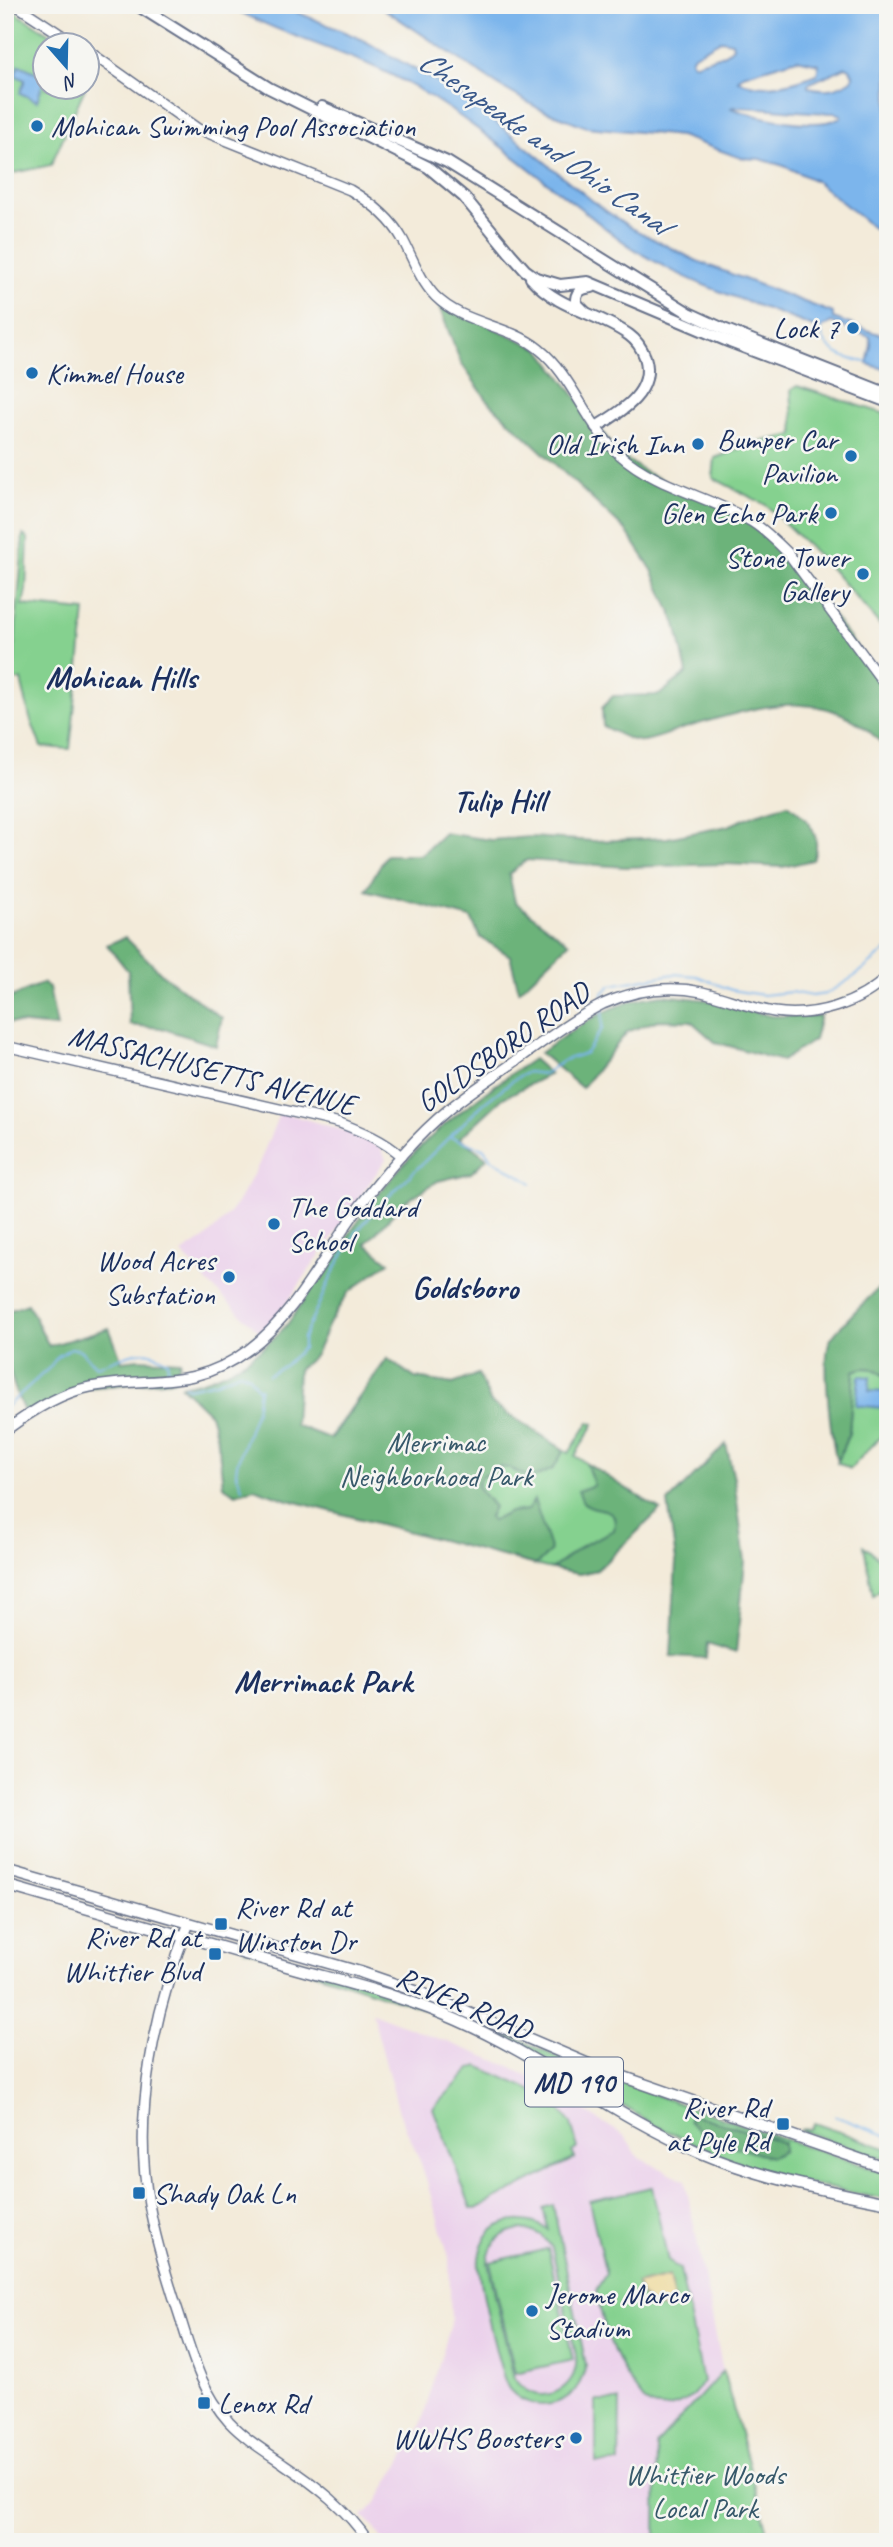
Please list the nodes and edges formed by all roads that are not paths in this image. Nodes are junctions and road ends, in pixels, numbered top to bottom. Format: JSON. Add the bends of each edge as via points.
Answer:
{"nodes":[{"id":1,"x":16,"y":5,"type":"edge"},
{"id":2,"x":137,"y":5,"type":"edge"},
{"id":3,"x":57,"y":32,"type":"edge"},
{"id":4,"x":102,"y":61,"type":"edge"},
{"id":5,"x":249,"y":75,"type":"junction"},
{"id":6,"x":491,"y":188,"type":"junction"},
{"id":7,"x":479,"y":213,"type":"junction"},
{"id":8,"x":525,"y":270,"type":"junction"},
{"id":9,"x":598,"y":287,"type":"junction"},
{"id":10,"x":689,"y":313,"type":"junction"},
{"id":11,"x":590,"y":315,"type":"junction"},
{"id":12,"x":743,"y":330,"type":"dead end"},
{"id":13,"x":789,"y":350,"type":"dead end"},
{"id":14,"x":806,"y":362,"type":"junction"},
{"id":15,"x":888,"y":394,"type":"edge"},
{"id":16,"x":888,"y":402,"type":"edge"},
{"id":17,"x":596,"y":427,"type":"junction"},
{"id":18,"x":888,"y":689,"type":"edge"},
{"id":19,"x":888,"y":976,"type":"edge"},
{"id":20,"x":5,"y":1046,"type":"edge"},
{"id":21,"x":401,"y":1156,"type":"junction"},
{"id":22,"x":5,"y":1431,"type":"edge"},
{"id":23,"x":5,"y":1870,"type":"edge"},
{"id":24,"x":5,"y":1885,"type":"edge"},
{"id":25,"x":189,"y":1923,"type":"junction"},
{"id":26,"x":183,"y":1938,"type":"junction"},
{"id":27,"x":888,"y":2169,"type":"edge"},
{"id":28,"x":888,"y":2203,"type":"edge"},
{"id":29,"x":369,"y":2542,"type":"edge"}],
"edges":[{"from":1,"to":3,"type":"main road"},
{"from":2,"to":5,"type":"highway"},
{"from":4,"to":17,"type":"main road","via":[[198,129],[367,200],[394,226],[435,296],[474,321],[516,334],[540,349]]},
{"from":5,"to":6,"type":"highway","via":[[447,162]]},
{"from":5,"to":7,"type":"highway","via":[[428,167]]},
{"from":6,"to":7,"type":"highway","via":[[479,184],[470,189]]},
{"from":6,"to":10,"type":"highway"},
{"from":7,"to":8,"type":"highway"},
{"from":8,"to":9,"type":"highway","via":[[550,283],[588,282]]},
{"from":8,"to":11,"type":"highway","via":[[550,296]]},
{"from":9,"to":11,"type":"highway","via":[[581,289],[576,296],[578,307]]},
{"from":9,"to":16,"type":"highway"},
{"from":10,"to":12,"type":"highway"},
{"from":10,"to":14,"type":"highway"},
{"from":11,"to":17,"type":"highway","via":[[629,335],[647,368],[635,399]]},
{"from":13,"to":14,"type":"highway"},
{"from":14,"to":15,"type":"highway"},
{"from":17,"to":18,"type":"main road","via":[[619,454],[645,472],[751,521],[776,540]]},
{"from":19,"to":21,"type":"main road","name":"GOLDSBORO ROAD","via":[[850,1001],[805,1012],[775,1012],[701,992],[669,989],[624,996],[531,1051],[450,1108]]},
{"from":20,"to":21,"type":"main road","name":"MASSACHUSETTS AVENUE","via":[[340,1123],[369,1134]]},
{"from":21,"to":22,"type":"main road","name":"GOLDSBORO ROAD","via":[[279,1322],[246,1352],[192,1378],[86,1388],[50,1402]]},
{"from":23,"to":25,"type":"main road","name":"RIVER ROAD","number":"MD 190"},
{"from":24,"to":26,"type":"main road","name":"RIVER ROAD","number":"MD 190"},
{"from":25,"to":26,"type":"main road"},
{"from":25,"to":27,"type":"main road","name":"RIVER ROAD","number":"MD 190","via":[[424,1994],[598,2068]]},
{"from":26,"to":28,"type":"main road","name":"RIVER ROAD","number":"MD 190","via":[[455,2019],[514,2046],[699,2152],[796,2185]]},
{"from":26,"to":29,"type":"main road","via":[[152,2049],[144,2137],[148,2203],[177,2310],[198,2373],[229,2422],[337,2502]]}]}
